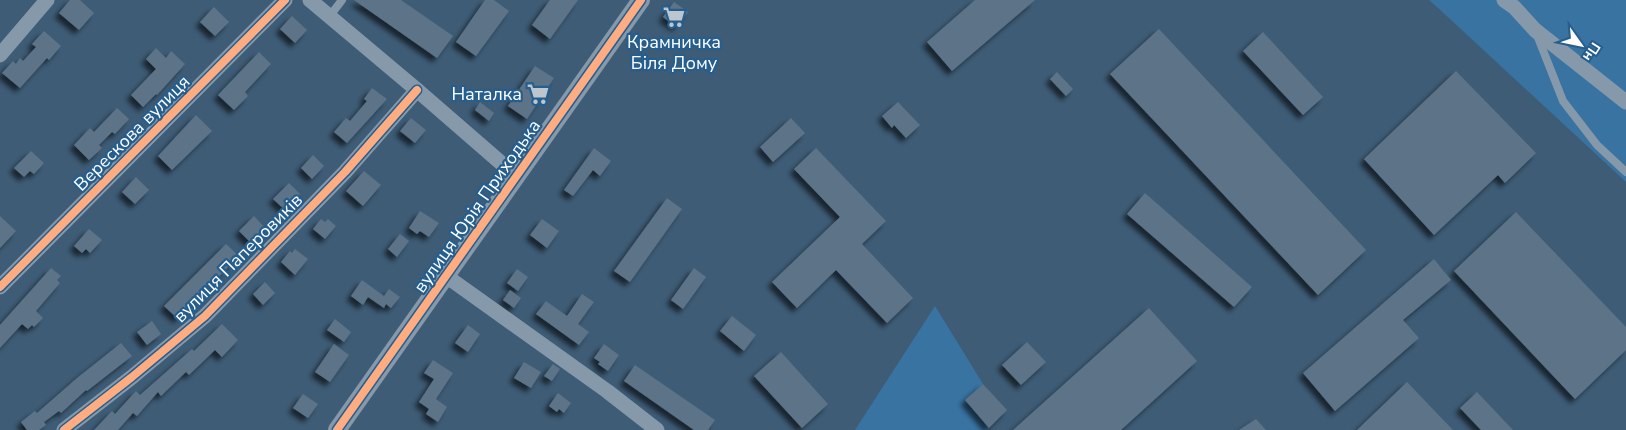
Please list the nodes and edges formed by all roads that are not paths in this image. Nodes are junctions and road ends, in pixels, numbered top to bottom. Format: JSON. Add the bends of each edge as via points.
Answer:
{"nodes":[{"id":1,"x":47,"y":0,"type":"edge"},
{"id":2,"x":285,"y":0,"type":"edge"},
{"id":3,"x":310,"y":0,"type":"edge"},
{"id":4,"x":342,"y":0,"type":"edge"},
{"id":5,"x":641,"y":0,"type":"edge"},
{"id":6,"x":1504,"y":0,"type":"edge"},
{"id":7,"x":329,"y":16,"type":"junction"},
{"id":8,"x":1535,"y":30,"type":"junction"},
{"id":9,"x":0,"y":55,"type":"edge"},
{"id":10,"x":417,"y":90,"type":"junction"},
{"id":11,"x":1626,"y":102,"type":"edge"},
{"id":12,"x":1626,"y":172,"type":"edge"},
{"id":13,"x":516,"y":176,"type":"junction"},
{"id":14,"x":446,"y":276,"type":"junction"},
{"id":15,"x":0,"y":287,"type":"edge"},
{"id":16,"x":64,"y":430,"type":"edge"},
{"id":17,"x":337,"y":430,"type":"edge"},
{"id":18,"x":658,"y":430,"type":"edge"}],
"edges":[{"from":1,"to":9,"type":"street"},
{"from":2,"to":15,"type":"street","name":"Верескова вулиця"},
{"from":3,"to":7,"type":"street"},
{"from":4,"to":7,"type":"lane"},
{"from":5,"to":13,"type":"street","name":"вулиця Юрія Приходька"},
{"from":6,"to":8,"type":"street"},
{"from":7,"to":10,"type":"street"},
{"from":8,"to":11,"type":"street"},
{"from":8,"to":12,"type":"lane","via":[[1562,102],[1597,145]]},
{"from":10,"to":13,"type":"street"},
{"from":10,"to":16,"type":"street","name":"вулиця Паперовиків","via":[[345,172],[204,316]]},
{"from":13,"to":14,"type":"street","name":"вулиця Юрія Приходька"},
{"from":14,"to":17,"type":"street","name":"вулиця Юрія Приходька"},
{"from":14,"to":18,"type":"street"}]}
